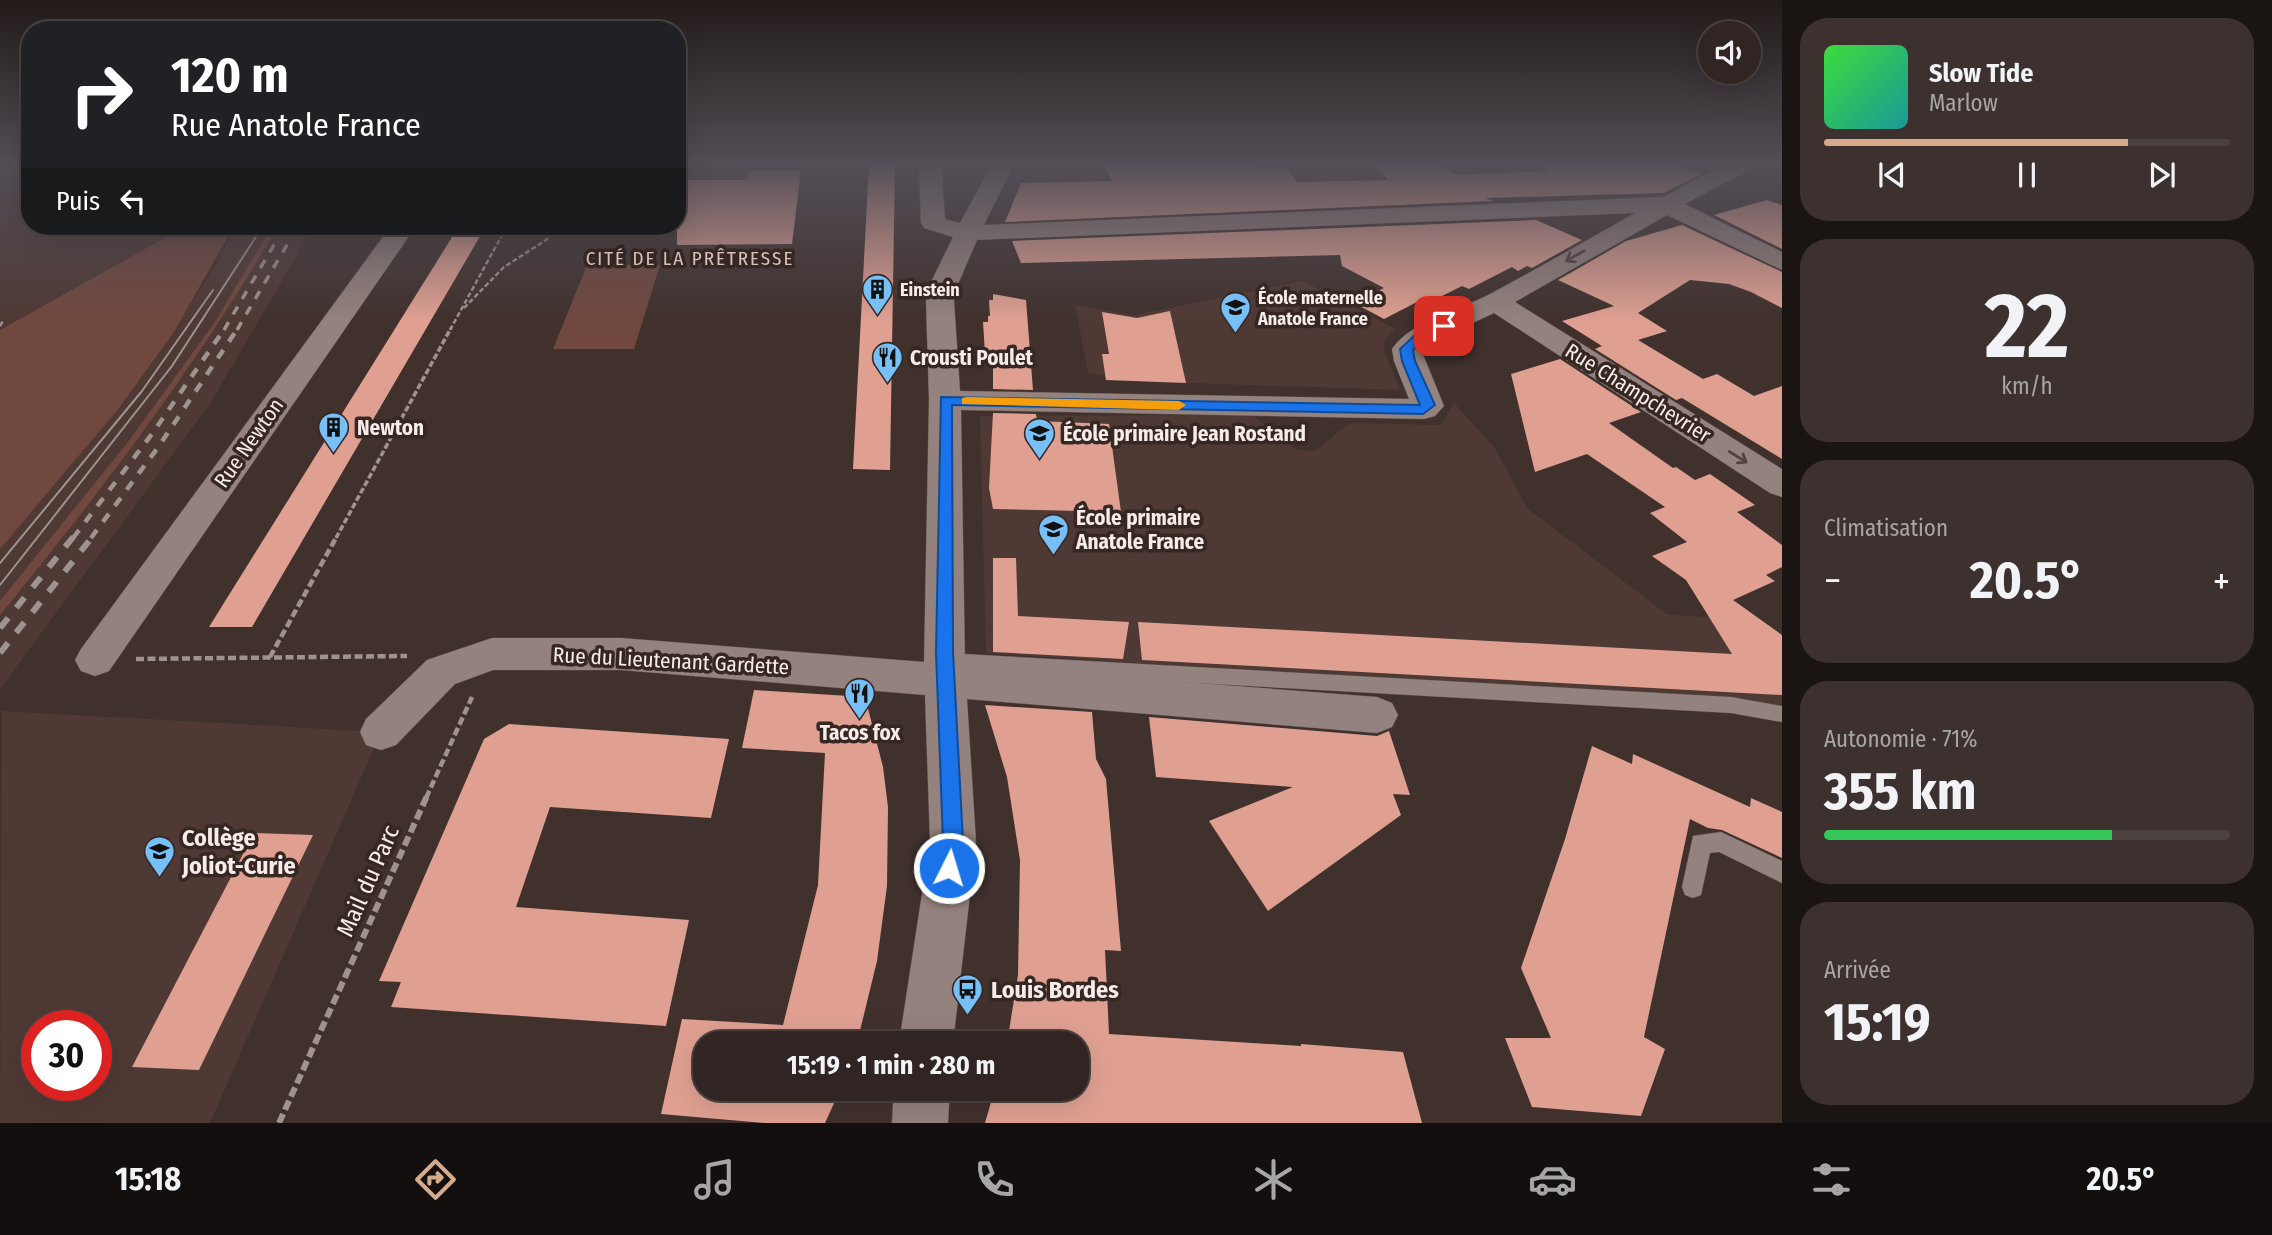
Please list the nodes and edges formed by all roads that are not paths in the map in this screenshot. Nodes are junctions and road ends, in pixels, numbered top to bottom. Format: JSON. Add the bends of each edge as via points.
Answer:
{"nodes":[{"id":1,"x":933,"y":216,"type":"edge"},
{"id":2,"x":976,"y":216,"type":"edge"},
{"id":3,"x":1366,"y":216,"type":"edge"},
{"id":4,"x":1643,"y":216,"type":"edge"},
{"id":5,"x":1690,"y":216,"type":"edge"},
{"id":6,"x":967,"y":233,"type":"junction"},
{"id":7,"x":398,"y":235,"type":"edge"},
{"id":8,"x":1782,"y":262,"type":"edge"},
{"id":9,"x":1495,"y":302,"type":"junction"},
{"id":10,"x":945,"y":400,"type":"junction"},
{"id":11,"x":1782,"y":485,"type":"edge"},
{"id":12,"x":95,"y":660,"type":"road end"},
{"id":13,"x":946,"y":670,"type":"junction"},
{"id":14,"x":1782,"y":714,"type":"edge"},
{"id":15,"x":1377,"y":715,"type":"dead end"},
{"id":16,"x":381,"y":732,"type":"dead end"},
{"id":17,"x":1782,"y":872,"type":"edge"},
{"id":18,"x":1693,"y":887,"type":"dead end"},
{"id":19,"x":928,"y":1031,"type":"edge"},
{"id":20,"x":921,"y":1101,"type":"edge"},
{"id":21,"x":920,"y":1123,"type":"edge"}],
"edges":[{"from":1,"to":6,"type":"street","via":[[933,223]]},
{"from":2,"to":6,"type":"street"},
{"from":3,"to":6,"type":"street"},
{"from":4,"to":9,"type":"street","one_way":true},
{"from":5,"to":8,"type":"street"},
{"from":6,"to":10,"type":"street","via":[[940,301]]},
{"from":7,"to":12,"type":"street","name":"Rue Newton"},
{"from":9,"to":10,"type":"street","via":[[1419,338],[1407,349],[1428,405],[1423,409]]},
{"from":9,"to":11,"type":"street","name":"Rue Champchevrier","one_way":true},
{"from":10,"to":13,"type":"street"},
{"from":13,"to":14,"type":"lane","via":[[1717,704]]},
{"from":13,"to":15,"type":"street","name":"Rue du Lieutenant Gardette"},
{"from":13,"to":16,"type":"street","name":"Rue du Lieutenant Gardette","via":[[621,654],[492,654],[441,671]]},
{"from":13,"to":19,"type":"street","via":[[953,842]]},
{"from":17,"to":18,"type":"lane","via":[[1721,842],[1701,843]]},
{"from":20,"to":21,"type":"street"}]}
